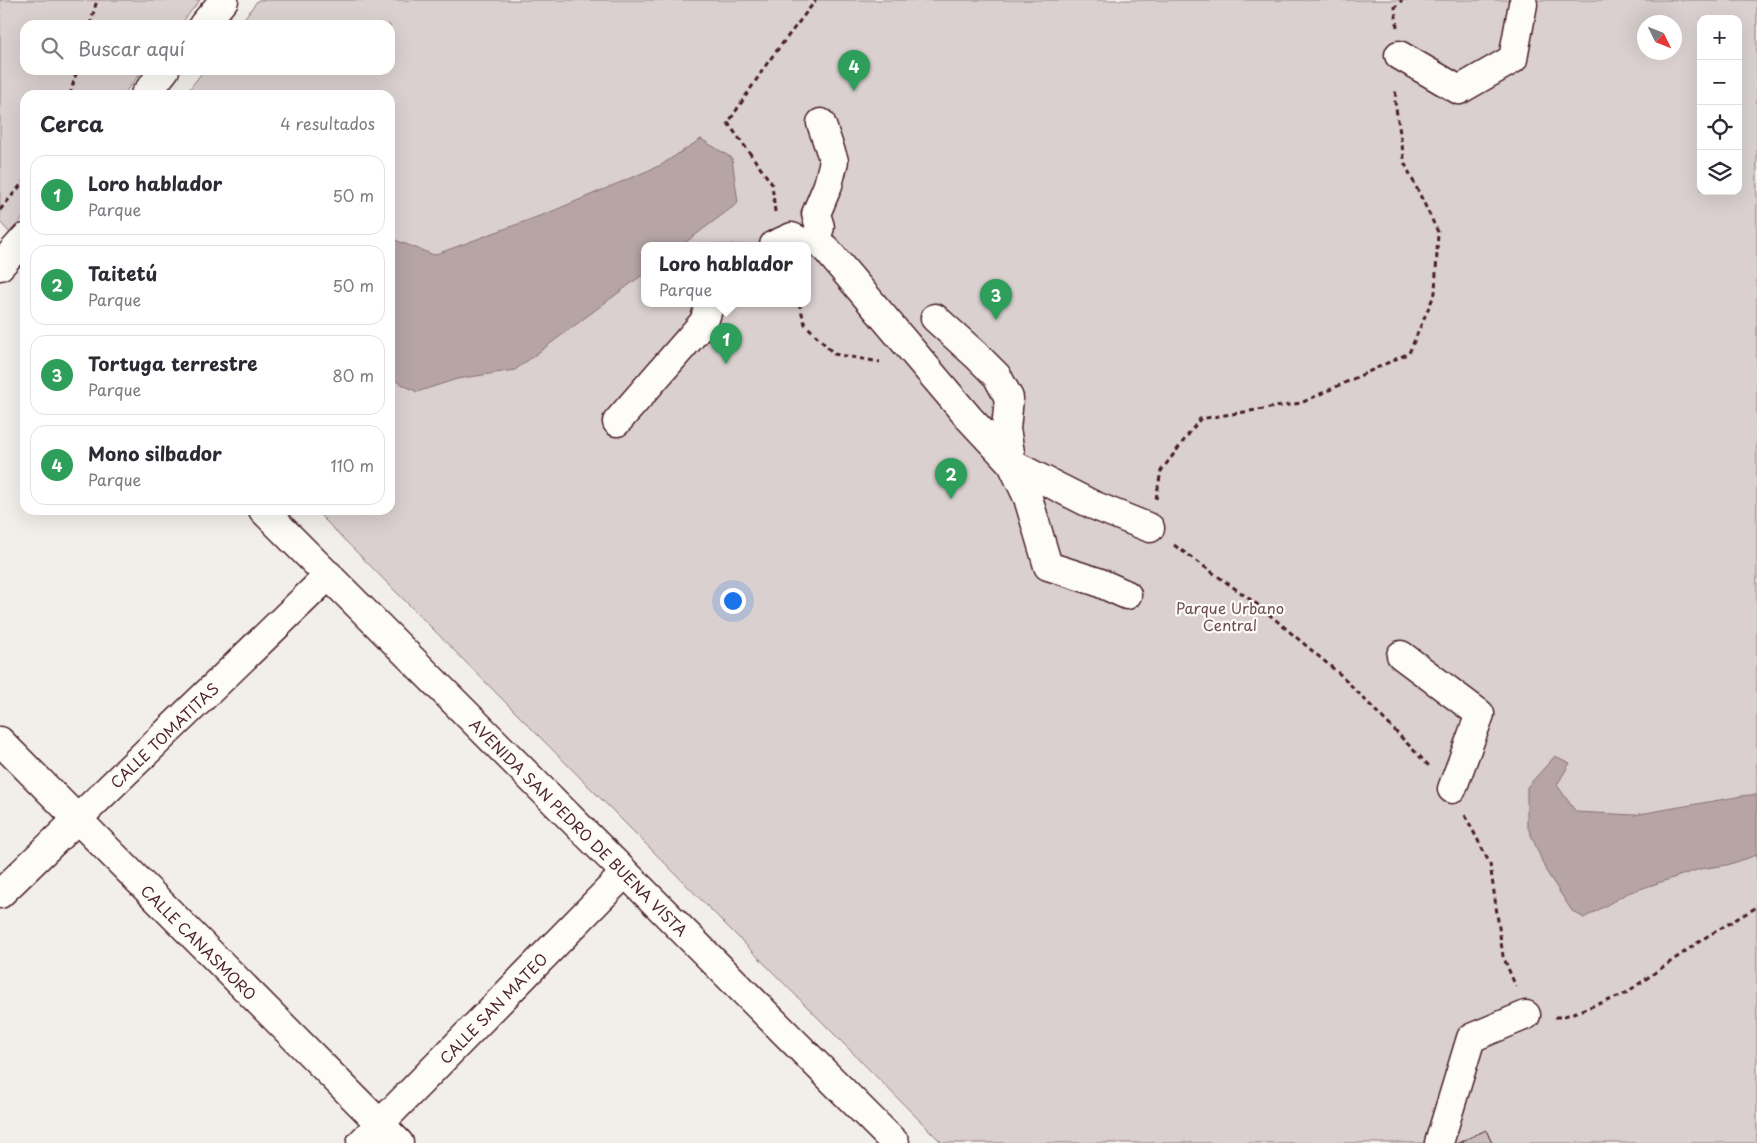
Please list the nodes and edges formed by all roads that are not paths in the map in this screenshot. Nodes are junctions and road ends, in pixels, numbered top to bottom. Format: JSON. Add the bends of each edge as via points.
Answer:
{"nodes":[{"id":1,"x":224,"y":0,"type":"edge"},
{"id":2,"x":1523,"y":4,"type":"dead end"},
{"id":3,"x":207,"y":20,"type":"edge"},
{"id":4,"x":1399,"y":55,"type":"road end"},
{"id":5,"x":161,"y":75,"type":"edge"},
{"id":6,"x":148,"y":90,"type":"edge"},
{"id":7,"x":821,"y":123,"type":"dead end"},
{"id":8,"x":815,"y":241,"type":"junction"},
{"id":9,"x":781,"y":242,"type":"edge"},
{"id":10,"x":802,"y":242,"type":"edge"},
{"id":11,"x":802,"y":242,"type":"edge"},
{"id":12,"x":709,"y":307,"type":"edge"},
{"id":13,"x":934,"y":318,"type":"dead end"},
{"id":14,"x":617,"y":422,"type":"dead end"},
{"id":15,"x":1012,"y":464,"type":"junction"},
{"id":16,"x":268,"y":515,"type":"edge"},
{"id":17,"x":1150,"y":528,"type":"road end"},
{"id":18,"x":329,"y":575,"type":"junction"},
{"id":19,"x":1127,"y":595,"type":"dead end"},
{"id":20,"x":1402,"y":656,"type":"dead end"},
{"id":21,"x":0,"y":741,"type":"edge"},
{"id":22,"x":1452,"y":789,"type":"road end"},
{"id":23,"x":77,"y":820,"type":"junction"},
{"id":24,"x":625,"y":873,"type":"junction"},
{"id":25,"x":0,"y":894,"type":"edge"},
{"id":26,"x":1526,"y":1015,"type":"road end"},
{"id":27,"x":390,"y":1133,"type":"edge"},
{"id":28,"x":361,"y":1143,"type":"edge"},
{"id":29,"x":895,"y":1143,"type":"edge"},
{"id":30,"x":1439,"y":1143,"type":"edge"}],
"edges":[{"from":1,"to":3,"type":"street"},
{"from":2,"to":4,"type":"street","via":[[1513,59],[1459,90]]},
{"from":5,"to":6,"type":"street"},
{"from":7,"to":8,"type":"street","via":[[834,161],[816,214],[820,227]]},
{"from":8,"to":10,"type":"street"},
{"from":8,"to":15,"type":"street","via":[[826,249]]},
{"from":9,"to":11,"type":"street","via":[[792,237]]},
{"from":12,"to":14,"type":"street","via":[[704,322]]},
{"from":13,"to":15,"type":"street","via":[[997,376],[1009,398],[1006,429]]},
{"from":15,"to":17,"type":"street","via":[[1093,505]]},
{"from":15,"to":19,"type":"street","via":[[1028,498],[1048,566]]},
{"from":16,"to":18,"type":"street","name":"AVENIDA SAN PEDRO DE BUENA VISTA"},
{"from":18,"to":23,"type":"street","name":"CALLE TOMATITAS"},
{"from":18,"to":24,"type":"street","name":"AVENIDA SAN PEDRO DE BUENA VISTA"},
{"from":20,"to":22,"type":"street","via":[[1480,714]]},
{"from":21,"to":23,"type":"street","name":"CALLE CANASMORO"},
{"from":23,"to":25,"type":"street","name":"CALLE TOMATITAS"},
{"from":23,"to":27,"type":"street","name":"CALLE CANASMORO"},
{"from":24,"to":27,"type":"street","name":"CALLE SAN MATEO"},
{"from":24,"to":29,"type":"street","name":"AVENIDA SAN PEDRO DE BUENA VISTA"},
{"from":26,"to":30,"type":"street","via":[[1471,1038]]},
{"from":27,"to":28,"type":"street","name":"CALLE SAN MATEO"}]}
